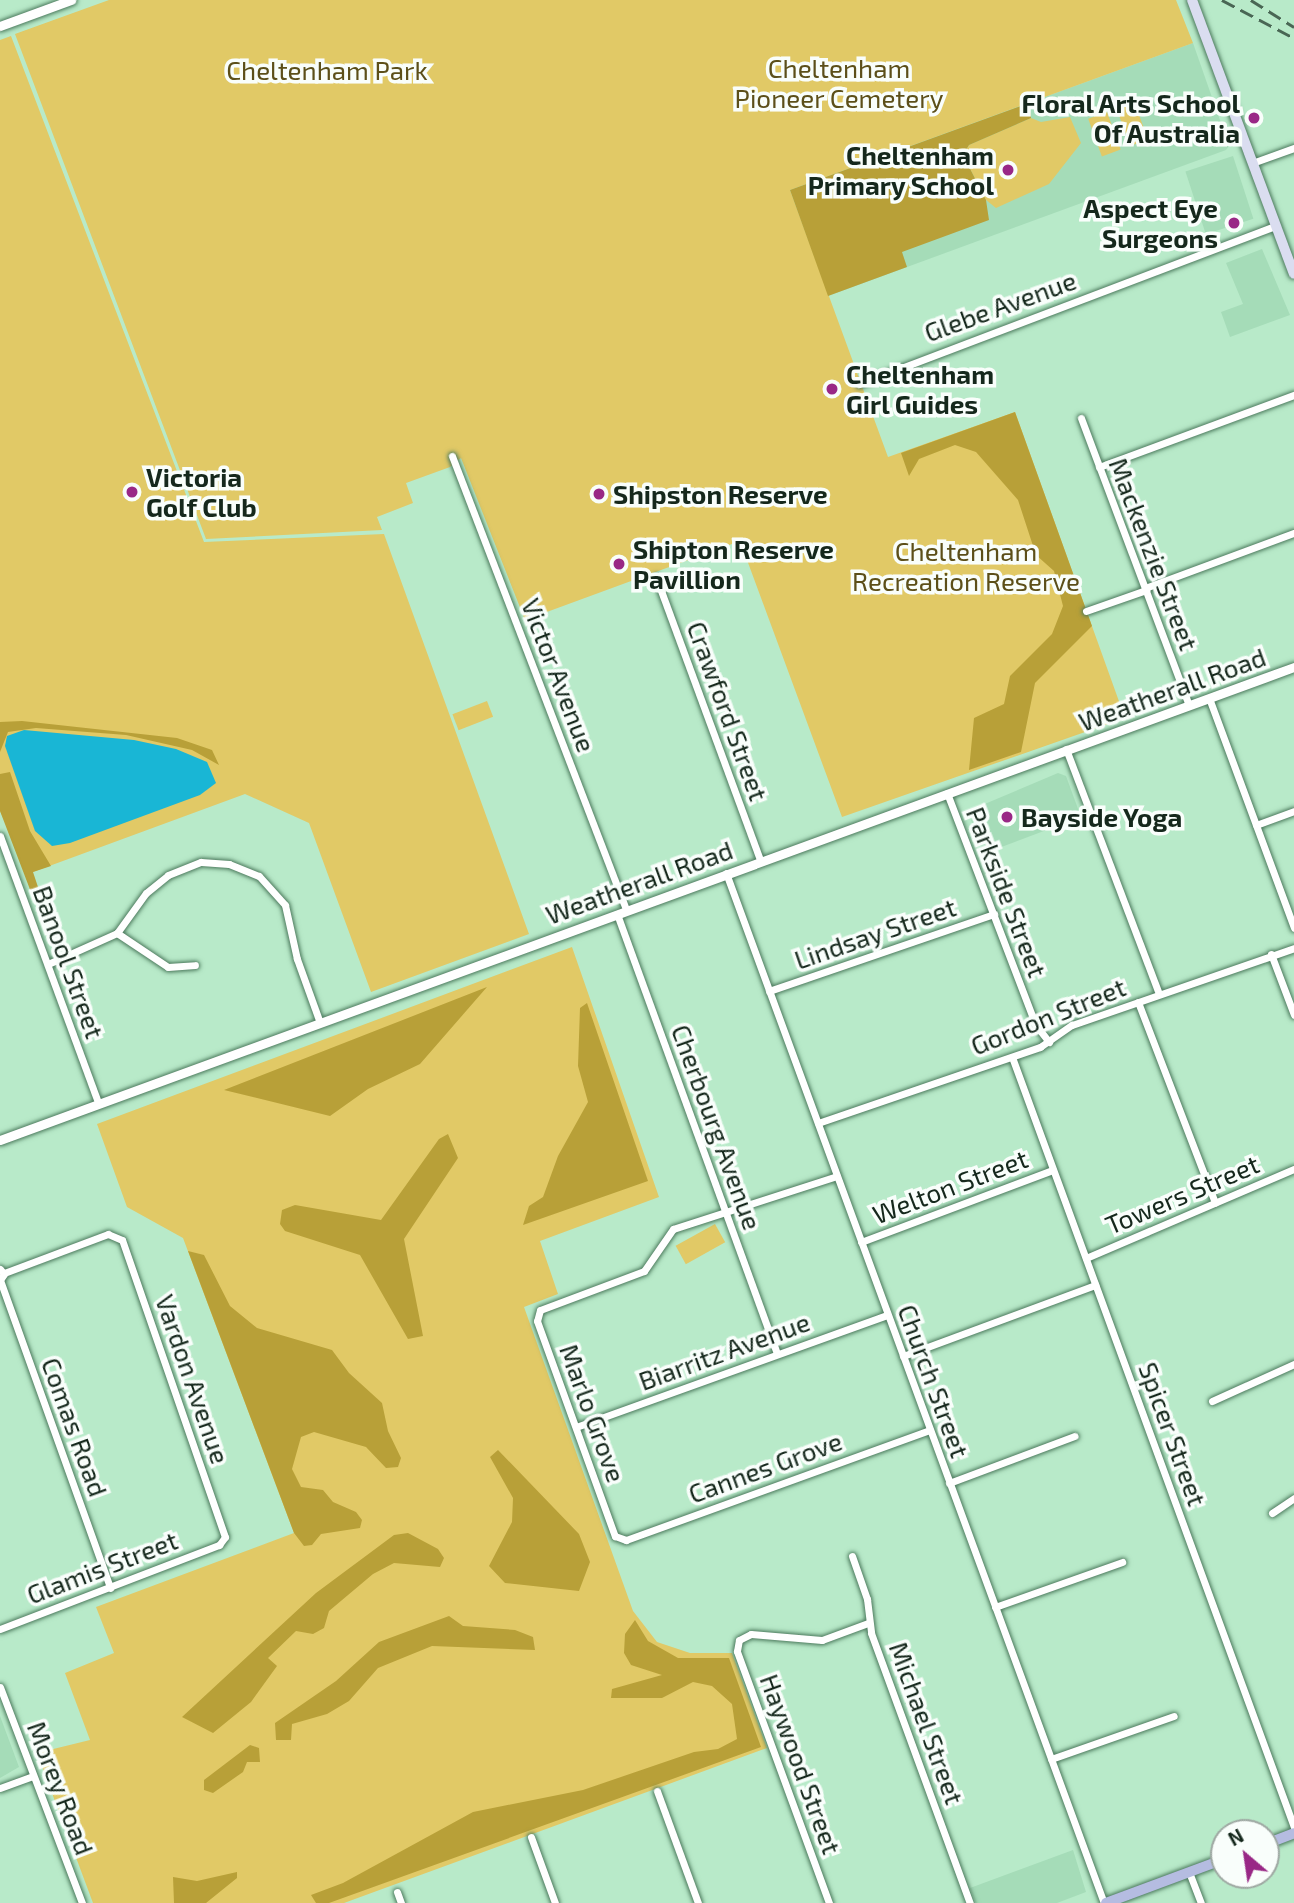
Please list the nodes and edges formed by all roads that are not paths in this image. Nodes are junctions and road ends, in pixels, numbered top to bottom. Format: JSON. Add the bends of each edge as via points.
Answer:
{"nodes":[{"id":1,"x":71,"y":0,"type":"edge"},
{"id":2,"x":1192,"y":0,"type":"edge"},
{"id":3,"x":0,"y":26,"type":"edge"},
{"id":4,"x":1294,"y":148,"type":"edge"},
{"id":5,"x":1252,"y":163,"type":"junction"},
{"id":6,"x":1276,"y":226,"type":"junction"},
{"id":7,"x":1294,"y":274,"type":"edge"},
{"id":8,"x":859,"y":384,"type":"dead end"},
{"id":9,"x":1294,"y":395,"type":"edge"},
{"id":10,"x":1081,"y":418,"type":"dead end"},
{"id":11,"x":452,"y":456,"type":"dead end"},
{"id":12,"x":1099,"y":467,"type":"junction"},
{"id":13,"x":1294,"y":533,"type":"edge"},
{"id":14,"x":656,"y":577,"type":"dead end"},
{"id":15,"x":1146,"y":589,"type":"junction"},
{"id":16,"x":1086,"y":611,"type":"dead end"},
{"id":17,"x":1294,"y":667,"type":"edge"},
{"id":18,"x":1209,"y":698,"type":"junction"},
{"id":19,"x":1189,"y":705,"type":"junction"},
{"id":20,"x":1066,"y":749,"type":"junction"},
{"id":21,"x":947,"y":793,"type":"junction"},
{"id":22,"x":1294,"y":811,"type":"edge"},
{"id":23,"x":1256,"y":825,"type":"junction"},
{"id":24,"x":0,"y":836,"type":"edge"},
{"id":25,"x":760,"y":860,"type":"junction"},
{"id":26,"x":726,"y":873,"type":"junction"},
{"id":27,"x":621,"y":912,"type":"junction"},
{"id":28,"x":994,"y":914,"type":"junction"},
{"id":29,"x":1294,"y":928,"type":"edge"},
{"id":30,"x":117,"y":933,"type":"junction"},
{"id":31,"x":1294,"y":948,"type":"edge"},
{"id":32,"x":1271,"y":954,"type":"junction"},
{"id":33,"x":48,"y":964,"type":"junction"},
{"id":34,"x":195,"y":965,"type":"dead end"},
{"id":35,"x":769,"y":991,"type":"junction"},
{"id":36,"x":1159,"y":994,"type":"junction"},
{"id":37,"x":1138,"y":1002,"type":"junction"},
{"id":38,"x":1294,"y":1015,"type":"edge"},
{"id":39,"x":320,"y":1023,"type":"junction"},
{"id":40,"x":1049,"y":1042,"type":"junction"},
{"id":41,"x":1012,"y":1057,"type":"junction"},
{"id":42,"x":98,"y":1103,"type":"junction"},
{"id":43,"x":818,"y":1124,"type":"junction"},
{"id":44,"x":0,"y":1140,"type":"edge"},
{"id":45,"x":1294,"y":1169,"type":"edge"},
{"id":46,"x":1053,"y":1170,"type":"junction"},
{"id":47,"x":837,"y":1176,"type":"junction"},
{"id":48,"x":1215,"y":1203,"type":"junction"},
{"id":49,"x":726,"y":1210,"type":"junction"},
{"id":50,"x":861,"y":1242,"type":"junction"},
{"id":51,"x":1086,"y":1258,"type":"junction"},
{"id":52,"x":1,"y":1274,"type":"edge"},
{"id":53,"x":1096,"y":1285,"type":"junction"},
{"id":54,"x":887,"y":1315,"type":"junction"},
{"id":55,"x":777,"y":1354,"type":"junction"},
{"id":56,"x":903,"y":1356,"type":"junction"},
{"id":57,"x":1294,"y":1364,"type":"edge"},
{"id":58,"x":1212,"y":1401,"type":"dead end"},
{"id":59,"x":576,"y":1427,"type":"junction"},
{"id":60,"x":930,"y":1430,"type":"junction"},
{"id":61,"x":1075,"y":1436,"type":"dead end"},
{"id":62,"x":949,"y":1483,"type":"junction"},
{"id":63,"x":1294,"y":1498,"type":"edge"},
{"id":64,"x":1272,"y":1513,"type":"dead end"},
{"id":65,"x":615,"y":1536,"type":"joint"},
{"id":66,"x":219,"y":1545,"type":"joint"},
{"id":67,"x":852,"y":1556,"type":"dead end"},
{"id":68,"x":1122,"y":1562,"type":"dead end"},
{"id":69,"x":110,"y":1588,"type":"junction"},
{"id":70,"x":995,"y":1607,"type":"junction"},
{"id":71,"x":868,"y":1623,"type":"junction"},
{"id":72,"x":0,"y":1628,"type":"edge"},
{"id":73,"x":0,"y":1687,"type":"edge"},
{"id":74,"x":1174,"y":1716,"type":"dead end"},
{"id":75,"x":1051,"y":1759,"type":"junction"},
{"id":76,"x":33,"y":1776,"type":"junction"},
{"id":77,"x":0,"y":1788,"type":"edge"},
{"id":78,"x":657,"y":1791,"type":"dead end"},
{"id":79,"x":1294,"y":1826,"type":"edge"},
{"id":80,"x":531,"y":1837,"type":"dead end"},
{"id":81,"x":1210,"y":1864,"type":"edge"},
{"id":82,"x":1189,"y":1872,"type":"junction"},
{"id":83,"x":397,"y":1892,"type":"dead end"},
{"id":84,"x":82,"y":1903,"type":"edge"},
{"id":85,"x":401,"y":1903,"type":"edge"},
{"id":86,"x":555,"y":1903,"type":"edge"},
{"id":87,"x":698,"y":1903,"type":"edge"},
{"id":88,"x":829,"y":1903,"type":"edge"},
{"id":89,"x":970,"y":1903,"type":"edge"},
{"id":90,"x":1105,"y":1903,"type":"edge"},
{"id":91,"x":1201,"y":1903,"type":"edge"}],
"edges":[{"from":1,"to":3,"type":"street"},
{"from":2,"to":5,"type":"main road"},
{"from":4,"to":5,"type":"street"},
{"from":5,"to":6,"type":"main road"},
{"from":6,"to":7,"type":"main road"},
{"from":6,"to":8,"type":"street","name":"Glebe Avenue"},
{"from":9,"to":12,"type":"street"},
{"from":10,"to":12,"type":"street","name":"Mackenzie Street"},
{"from":11,"to":27,"type":"street","name":"Victor Avenue"},
{"from":12,"to":15,"type":"street","name":"Mackenzie Street"},
{"from":13,"to":15,"type":"street"},
{"from":14,"to":25,"type":"street","name":"Crawford Street"},
{"from":15,"to":16,"type":"street"},
{"from":15,"to":19,"type":"street","name":"Mackenzie Street"},
{"from":17,"to":18,"type":"street","name":"Weatherall Road"},
{"from":18,"to":19,"type":"street","name":"Weatherall Road"},
{"from":18,"to":23,"type":"street"},
{"from":19,"to":20,"type":"street","name":"Weatherall Road"},
{"from":20,"to":21,"type":"street","name":"Weatherall Road"},
{"from":20,"to":36,"type":"street"},
{"from":21,"to":25,"type":"street","name":"Weatherall Road"},
{"from":21,"to":28,"type":"street","name":"Parkside Street"},
{"from":22,"to":23,"type":"street"},
{"from":23,"to":29,"type":"street"},
{"from":24,"to":33,"type":"street","name":"Banool Street"},
{"from":25,"to":26,"type":"street","name":"Weatherall Road"},
{"from":26,"to":27,"type":"street","name":"Weatherall Road"},
{"from":26,"to":35,"type":"street","name":"Church Street"},
{"from":27,"to":39,"type":"street","name":"Weatherall Road"},
{"from":27,"to":49,"type":"street","name":"Cherbourg Avenue"},
{"from":28,"to":35,"type":"street","name":"Lindsay Street"},
{"from":28,"to":40,"type":"street","name":"Parkside Street","via":[[1035,1024]]},
{"from":30,"to":33,"type":"street"},
{"from":30,"to":34,"type":"street","via":[[168,967]]},
{"from":30,"to":39,"type":"street","via":[[146,893],[176,870],[209,862],[244,869],[271,887],[289,913],[297,959]]},
{"from":31,"to":32,"type":"street","name":"Gordon Street"},
{"from":32,"to":36,"type":"street","name":"Gordon Street"},
{"from":32,"to":38,"type":"street"},
{"from":33,"to":42,"type":"street","name":"Banool Street"},
{"from":35,"to":43,"type":"street","name":"Church Street"},
{"from":36,"to":37,"type":"street","name":"Gordon Street"},
{"from":37,"to":40,"type":"street","name":"Gordon Street","via":[[1066,1027]]},
{"from":37,"to":48,"type":"street"},
{"from":39,"to":42,"type":"street","name":"Weatherall Road"},
{"from":40,"to":41,"type":"street","name":"Gordon Street"},
{"from":41,"to":43,"type":"street","name":"Gordon Street"},
{"from":41,"to":46,"type":"street","name":"Spicer Street"},
{"from":42,"to":44,"type":"street","name":"Weatherall Road"},
{"from":43,"to":47,"type":"street","name":"Church Street"},
{"from":45,"to":48,"type":"street","name":"Towers Street"},
{"from":46,"to":50,"type":"street","name":"Welton Street"},
{"from":46,"to":51,"type":"street","name":"Spicer Street"},
{"from":47,"to":49,"type":"street"},
{"from":47,"to":50,"type":"street","name":"Church Street"},
{"from":48,"to":51,"type":"street","name":"Towers Street"},
{"from":49,"to":55,"type":"street","name":"Cherbourg Avenue"},
{"from":49,"to":59,"type":"street","name":"Marlo Grove","via":[[668,1233],[644,1271],[544,1307],[537,1321]]},
{"from":50,"to":54,"type":"street","name":"Church Street"},
{"from":51,"to":53,"type":"street","name":"Spicer Street"},
{"from":52,"to":66,"type":"street","name":"Vardon Avenue","via":[[108,1234],[123,1243],[224,1531]]},
{"from":52,"to":69,"type":"street","name":"Comas Road"},
{"from":53,"to":56,"type":"street"},
{"from":53,"to":79,"type":"street","name":"Spicer Street"},
{"from":54,"to":55,"type":"street","name":"Biarritz Avenue"},
{"from":54,"to":56,"type":"street","name":"Church Street"},
{"from":55,"to":59,"type":"street","name":"Biarritz Avenue"},
{"from":56,"to":60,"type":"street","name":"Church Street"},
{"from":57,"to":58,"type":"street"},
{"from":59,"to":65,"type":"street","name":"Marlo Grove"},
{"from":60,"to":62,"type":"street","name":"Church Street"},
{"from":60,"to":65,"type":"street","name":"Cannes Grove","via":[[625,1540]]},
{"from":61,"to":62,"type":"street"},
{"from":62,"to":70,"type":"street","name":"Church Street"},
{"from":63,"to":64,"type":"street"},
{"from":66,"to":69,"type":"street","name":"Glamis Street"},
{"from":67,"to":71,"type":"street","name":"Michael Street","via":[[867,1599]]},
{"from":68,"to":70,"type":"street"},
{"from":69,"to":72,"type":"street","name":"Glamis Street"},
{"from":70,"to":75,"type":"street","name":"Church Street"},
{"from":71,"to":88,"type":"street","name":"Haywood Street","via":[[822,1640],[751,1634],[739,1640],[737,1651]]},
{"from":71,"to":89,"type":"street","name":"Michael Street"},
{"from":73,"to":76,"type":"street","name":"Morey Road"},
{"from":74,"to":75,"type":"street"},
{"from":75,"to":90,"type":"street","name":"Church Street"},
{"from":76,"to":77,"type":"street"},
{"from":76,"to":84,"type":"street","name":"Morey Road"},
{"from":78,"to":87,"type":"street"},
{"from":80,"to":86,"type":"street"},
{"from":81,"to":82,"type":"main road"},
{"from":82,"to":90,"type":"main road"},
{"from":82,"to":91,"type":"street"},
{"from":83,"to":85,"type":"street"}]}
